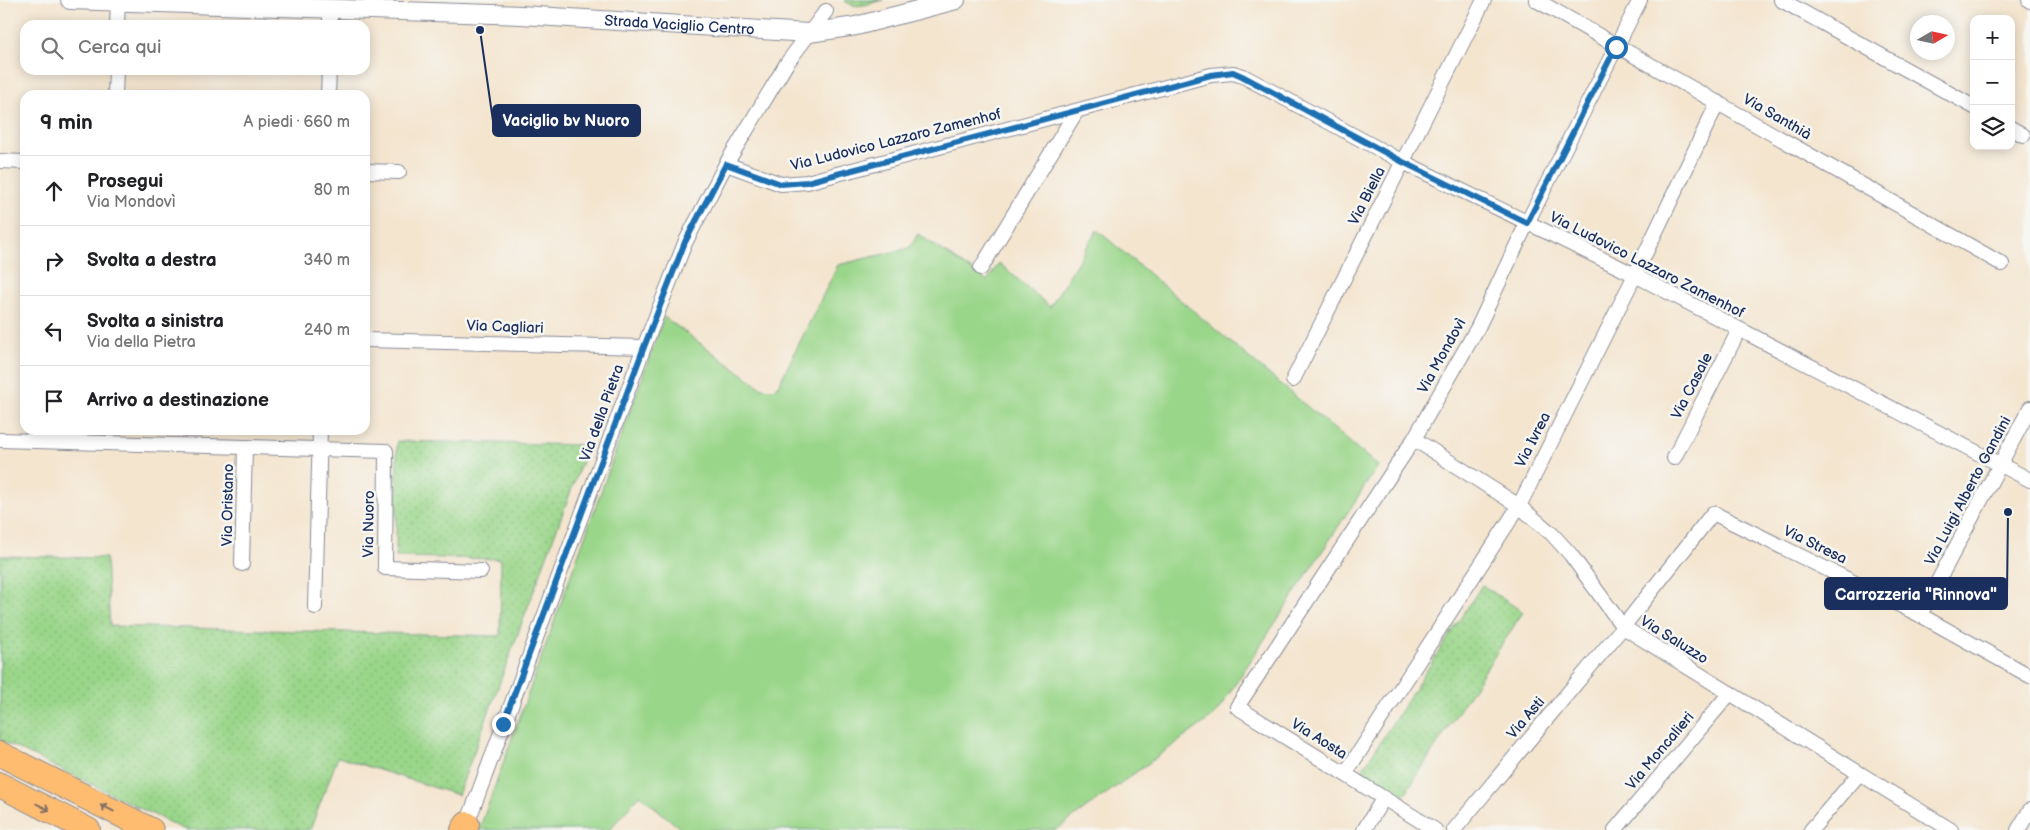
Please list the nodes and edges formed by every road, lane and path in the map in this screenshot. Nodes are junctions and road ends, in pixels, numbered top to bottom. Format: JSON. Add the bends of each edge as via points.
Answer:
{"nodes":[{"id":1,"x":70,"y":0,"type":"edge"},
{"id":2,"x":118,"y":0,"type":"edge"},
{"id":3,"x":956,"y":0,"type":"edge"},
{"id":4,"x":1484,"y":0,"type":"edge"},
{"id":5,"x":1536,"y":0,"type":"edge"},
{"id":6,"x":1640,"y":0,"type":"edge"},
{"id":7,"x":1781,"y":0,"type":"edge"},
{"id":8,"x":292,"y":3,"type":"edge"},
{"id":9,"x":825,"y":6,"type":"edge"},
{"id":10,"x":330,"y":17,"type":"edge"},
{"id":11,"x":117,"y":20,"type":"edge"},
{"id":12,"x":841,"y":28,"type":"junction"},
{"id":13,"x":810,"y":33,"type":"junction"},
{"id":14,"x":1616,"y":47,"type":"junction"},
{"id":15,"x":116,"y":75,"type":"edge"},
{"id":16,"x":329,"y":75,"type":"edge"},
{"id":17,"x":115,"y":90,"type":"edge"},
{"id":18,"x":328,"y":90,"type":"edge"},
{"id":19,"x":1718,"y":102,"type":"junction"},
{"id":20,"x":1970,"y":105,"type":"edge"},
{"id":21,"x":1076,"y":112,"type":"junction"},
{"id":22,"x":0,"y":161,"type":"edge"},
{"id":23,"x":20,"y":162,"type":"edge"},
{"id":24,"x":1403,"y":162,"type":"junction"},
{"id":25,"x":726,"y":164,"type":"junction"},
{"id":26,"x":370,"y":171,"type":"edge"},
{"id":27,"x":399,"y":172,"type":"dead end"},
{"id":28,"x":1527,"y":223,"type":"junction"},
{"id":29,"x":2002,"y":264,"type":"dead end"},
{"id":30,"x":981,"y":268,"type":"dead end"},
{"id":31,"x":1635,"y":275,"type":"junction"},
{"id":32,"x":1739,"y":330,"type":"junction"},
{"id":33,"x":370,"y":340,"type":"edge"},
{"id":34,"x":644,"y":347,"type":"junction"},
{"id":35,"x":1293,"y":380,"type":"dead end"},
{"id":36,"x":2030,"y":408,"type":"edge"},
{"id":37,"x":320,"y":435,"type":"edge"},
{"id":38,"x":1414,"y":439,"type":"junction"},
{"id":39,"x":0,"y":440,"type":"edge"},
{"id":40,"x":245,"y":447,"type":"junction"},
{"id":41,"x":319,"y":449,"type":"junction"},
{"id":42,"x":1674,"y":458,"type":"dead end"},
{"id":43,"x":2000,"y":465,"type":"junction"},
{"id":44,"x":2030,"y":480,"type":"edge"},
{"id":45,"x":1519,"y":506,"type":"junction"},
{"id":46,"x":242,"y":564,"type":"dead end"},
{"id":47,"x":481,"y":571,"type":"dead end"},
{"id":48,"x":315,"y":607,"type":"dead end"},
{"id":49,"x":1920,"y":615,"type":"junction"},
{"id":50,"x":1622,"y":627,"type":"junction"},
{"id":51,"x":2030,"y":676,"type":"edge"},
{"id":52,"x":1730,"y":693,"type":"junction"},
{"id":53,"x":1237,"y":707,"type":"joint"},
{"id":54,"x":0,"y":754,"type":"edge"},
{"id":55,"x":1345,"y":774,"type":"junction"},
{"id":56,"x":1859,"y":774,"type":"junction"},
{"id":57,"x":0,"y":785,"type":"edge"},
{"id":58,"x":1383,"y":799,"type":"junction"},
{"id":59,"x":2030,"y":810,"type":"edge"},
{"id":60,"x":465,"y":828,"type":"edge"},
{"id":61,"x":88,"y":830,"type":"edge"},
{"id":62,"x":151,"y":830,"type":"edge"},
{"id":63,"x":1364,"y":830,"type":"edge"},
{"id":64,"x":1435,"y":830,"type":"edge"},
{"id":65,"x":1454,"y":830,"type":"edge"},
{"id":66,"x":1615,"y":830,"type":"edge"},
{"id":67,"x":1811,"y":830,"type":"edge"},
{"id":68,"x":1951,"y":830,"type":"edge"},
{"id":69,"x":2018,"y":830,"type":"edge"}],
"edges":[{"from":1,"to":2,"type":"street","name":"Strada Vaciglio Centro"},
{"from":2,"to":8,"type":"street","name":"Strada Vaciglio Centro"},
{"from":2,"to":11,"type":"street"},
{"from":3,"to":12,"type":"street","name":"Strada Vaciglio Centro"},
{"from":4,"to":24,"type":"street","name":"Via Biella"},
{"from":5,"to":14,"type":"street","name":"Via Santhià"},
{"from":6,"to":14,"type":"street","name":"Via Mondovì"},
{"from":7,"to":20,"type":"street"},
{"from":8,"to":10,"type":"street","name":"Strada Vaciglio Centro"},
{"from":9,"to":12,"type":"street"},
{"from":9,"to":13,"type":"street","name":"Via della Pietra"},
{"from":10,"to":13,"type":"street","name":"Strada Vaciglio Centro","via":[[521,15]]},
{"from":12,"to":13,"type":"street","name":"Strada Vaciglio Centro"},
{"from":13,"to":25,"type":"street","name":"Via della Pietra","via":[[787,63]]},
{"from":14,"to":19,"type":"street","name":"Via Santhià"},
{"from":14,"to":28,"type":"street","name":"Via Mondovì"},
{"from":15,"to":17,"type":"street"},
{"from":16,"to":18,"type":"street"},
{"from":19,"to":29,"type":"street","name":"Via Santhià"},
{"from":19,"to":31,"type":"street","name":"Via Ivrea"},
{"from":21,"to":24,"type":"street","name":"Via Ludovico Lazzaro Zamenhof","via":[[1211,75],[1233,72]]},
{"from":21,"to":25,"type":"street","name":"Via Ludovico Lazzaro Zamenhof","via":[[801,183],[781,184]]},
{"from":21,"to":30,"type":"street"},
{"from":22,"to":23,"type":"street"},
{"from":24,"to":28,"type":"street","name":"Via Ludovico Lazzaro Zamenhof"},
{"from":24,"to":35,"type":"street","name":"Via Biella"},
{"from":25,"to":34,"type":"street","name":"Via della Pietra","via":[[685,242]]},
{"from":26,"to":27,"type":"street"},
{"from":28,"to":31,"type":"street","name":"Via Ludovico Lazzaro Zamenhof"},
{"from":28,"to":38,"type":"street","name":"Via Mondovì","via":[[1478,327]]},
{"from":31,"to":32,"type":"street","name":"Via Ludovico Lazzaro Zamenhof"},
{"from":31,"to":45,"type":"street","name":"Via Ivrea"},
{"from":32,"to":42,"type":"street","name":"Via Casale"},
{"from":32,"to":43,"type":"street","name":"Via Ludovico Lazzaro Zamenhof"},
{"from":33,"to":34,"type":"street","name":"Via Cagliari"},
{"from":34,"to":60,"type":"street","name":"Via della Pietra"},
{"from":36,"to":43,"type":"street","name":"Via Luigi Alberto Gandini"},
{"from":37,"to":41,"type":"street"},
{"from":38,"to":45,"type":"street","name":"Via Saluzzo"},
{"from":38,"to":53,"type":"street","name":"Via Mondovì"},
{"from":39,"to":40,"type":"street","name":"Via Oristano"},
{"from":40,"to":41,"type":"street","name":"Via Oristano"},
{"from":40,"to":46,"type":"street","name":"Via Oristano"},
{"from":41,"to":47,"type":"street","name":"Via Nuoro","via":[[386,451],[385,568]]},
{"from":41,"to":48,"type":"street"},
{"from":43,"to":44,"type":"street","name":"Via Ludovico Lazzaro Zamenhof"},
{"from":43,"to":49,"type":"street","name":"Via Luigi Alberto Gandini"},
{"from":45,"to":50,"type":"street","name":"Via Saluzzo","via":[[1561,543]]},
{"from":45,"to":55,"type":"street","name":"Via Ivrea"},
{"from":49,"to":50,"type":"street","name":"Via Stresa","via":[[1713,513]]},
{"from":49,"to":51,"type":"street","name":"Via Stresa"},
{"from":50,"to":52,"type":"street","name":"Via Saluzzo"},
{"from":50,"to":65,"type":"street","name":"Via Asti"},
{"from":52,"to":56,"type":"street","name":"Via Saluzzo"},
{"from":52,"to":66,"type":"street","name":"Via Moncalieri"},
{"from":53,"to":55,"type":"street","name":"Via Aosta"},
{"from":62,"to":54,"type":"highway","one_way":true},
{"from":55,"to":58,"type":"street","name":"Via Aosta"},
{"from":56,"to":67,"type":"street"},
{"from":56,"to":68,"type":"street","name":"Via Saluzzo"},
{"from":57,"to":61,"type":"highway","one_way":true},
{"from":58,"to":63,"type":"street"},
{"from":58,"to":64,"type":"street","name":"Via Aosta"},
{"from":59,"to":69,"type":"street"}]}
